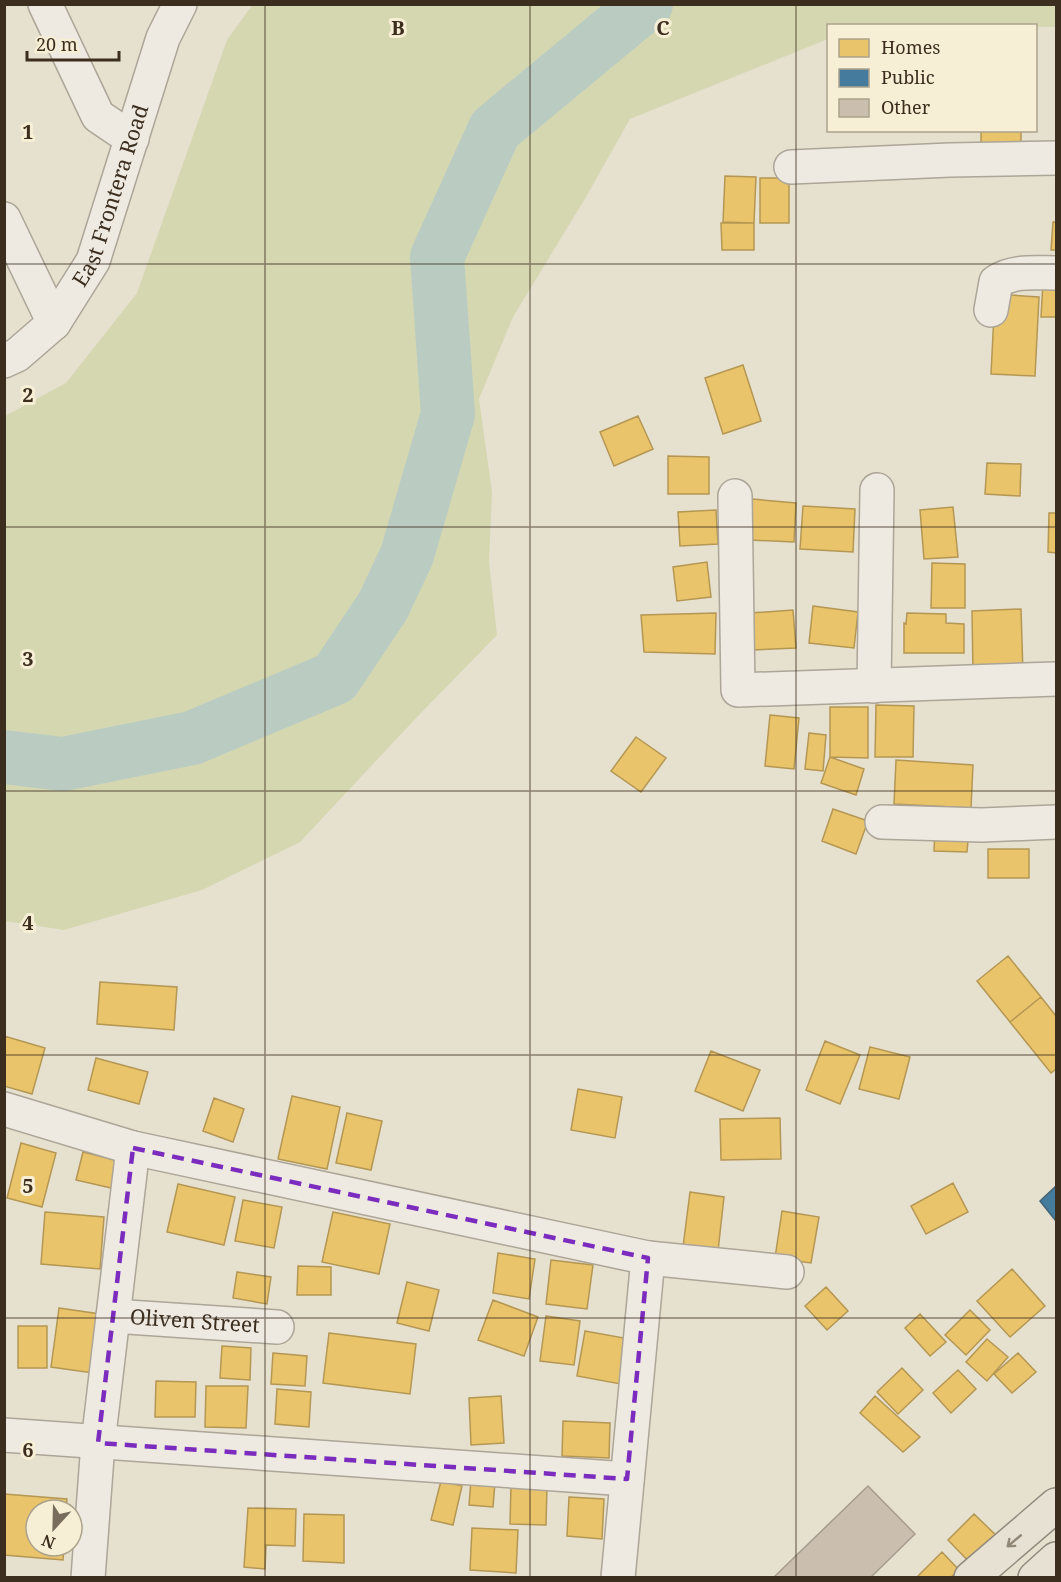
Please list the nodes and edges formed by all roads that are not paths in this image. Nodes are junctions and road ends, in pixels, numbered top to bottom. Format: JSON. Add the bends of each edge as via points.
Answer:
{"nodes":[{"id":1,"x":45,"y":4,"type":"edge"},
{"id":2,"x":180,"y":4,"type":"edge"},
{"id":3,"x":132,"y":139,"type":"junction"},
{"id":4,"x":1056,"y":158,"type":"edge"},
{"id":5,"x":791,"y":167,"type":"dead end"},
{"id":6,"x":4,"y":219,"type":"edge"},
{"id":7,"x":1056,"y":273,"type":"edge"},
{"id":8,"x":991,"y":310,"type":"dead end"},
{"id":9,"x":54,"y":323,"type":"junction"},
{"id":10,"x":4,"y":362,"type":"edge"},
{"id":11,"x":877,"y":490,"type":"dead end"},
{"id":12,"x":735,"y":496,"type":"dead end"},
{"id":13,"x":1056,"y":679,"type":"edge"},
{"id":14,"x":874,"y":686,"type":"junction"},
{"id":15,"x":882,"y":822,"type":"dead end"},
{"id":16,"x":1056,"y":822,"type":"edge"},
{"id":17,"x":4,"y":1109,"type":"edge"},
{"id":18,"x":133,"y":1148,"type":"junction"},
{"id":19,"x":648,"y":1258,"type":"junction"},
{"id":20,"x":787,"y":1272,"type":"dead end"},
{"id":21,"x":113,"y":1316,"type":"junction"},
{"id":22,"x":277,"y":1327,"type":"dead end"},
{"id":23,"x":4,"y":1435,"type":"edge"},
{"id":24,"x":98,"y":1443,"type":"junction"},
{"id":25,"x":627,"y":1479,"type":"junction"},
{"id":26,"x":1056,"y":1505,"type":"edge"},
{"id":27,"x":1056,"y":1559,"type":"edge"},
{"id":28,"x":88,"y":1578,"type":"edge"},
{"id":29,"x":618,"y":1578,"type":"edge"},
{"id":30,"x":971,"y":1578,"type":"edge"},
{"id":31,"x":1035,"y":1578,"type":"edge"}],
"edges":[{"from":1,"to":3,"type":"street","via":[[98,116]]},
{"from":2,"to":3,"type":"street","name":"East Frontera Road","via":[[163,38]]},
{"from":3,"to":9,"type":"street","name":"East Frontera Road","via":[[93,261]]},
{"from":4,"to":5,"type":"street"},
{"from":6,"to":9,"type":"street"},
{"from":7,"to":8,"type":"street","via":[[1004,276],[996,282]]},
{"from":9,"to":10,"type":"street","name":"East Frontera Road"},
{"from":11,"to":14,"type":"street"},
{"from":12,"to":14,"type":"street","via":[[738,690]]},
{"from":13,"to":14,"type":"street"},
{"from":15,"to":16,"type":"street"},
{"from":17,"to":18,"type":"street"},
{"from":18,"to":19,"type":"street"},
{"from":18,"to":21,"type":"street"},
{"from":19,"to":20,"type":"street"},
{"from":19,"to":25,"type":"street"},
{"from":21,"to":22,"type":"street","name":"Oliven Street"},
{"from":21,"to":24,"type":"street"},
{"from":23,"to":24,"type":"street"},
{"from":24,"to":25,"type":"street"},
{"from":24,"to":28,"type":"street"},
{"from":25,"to":29,"type":"street"},
{"from":26,"to":30,"type":"main road","one_way":true},
{"from":27,"to":31,"type":"main road"}]}
